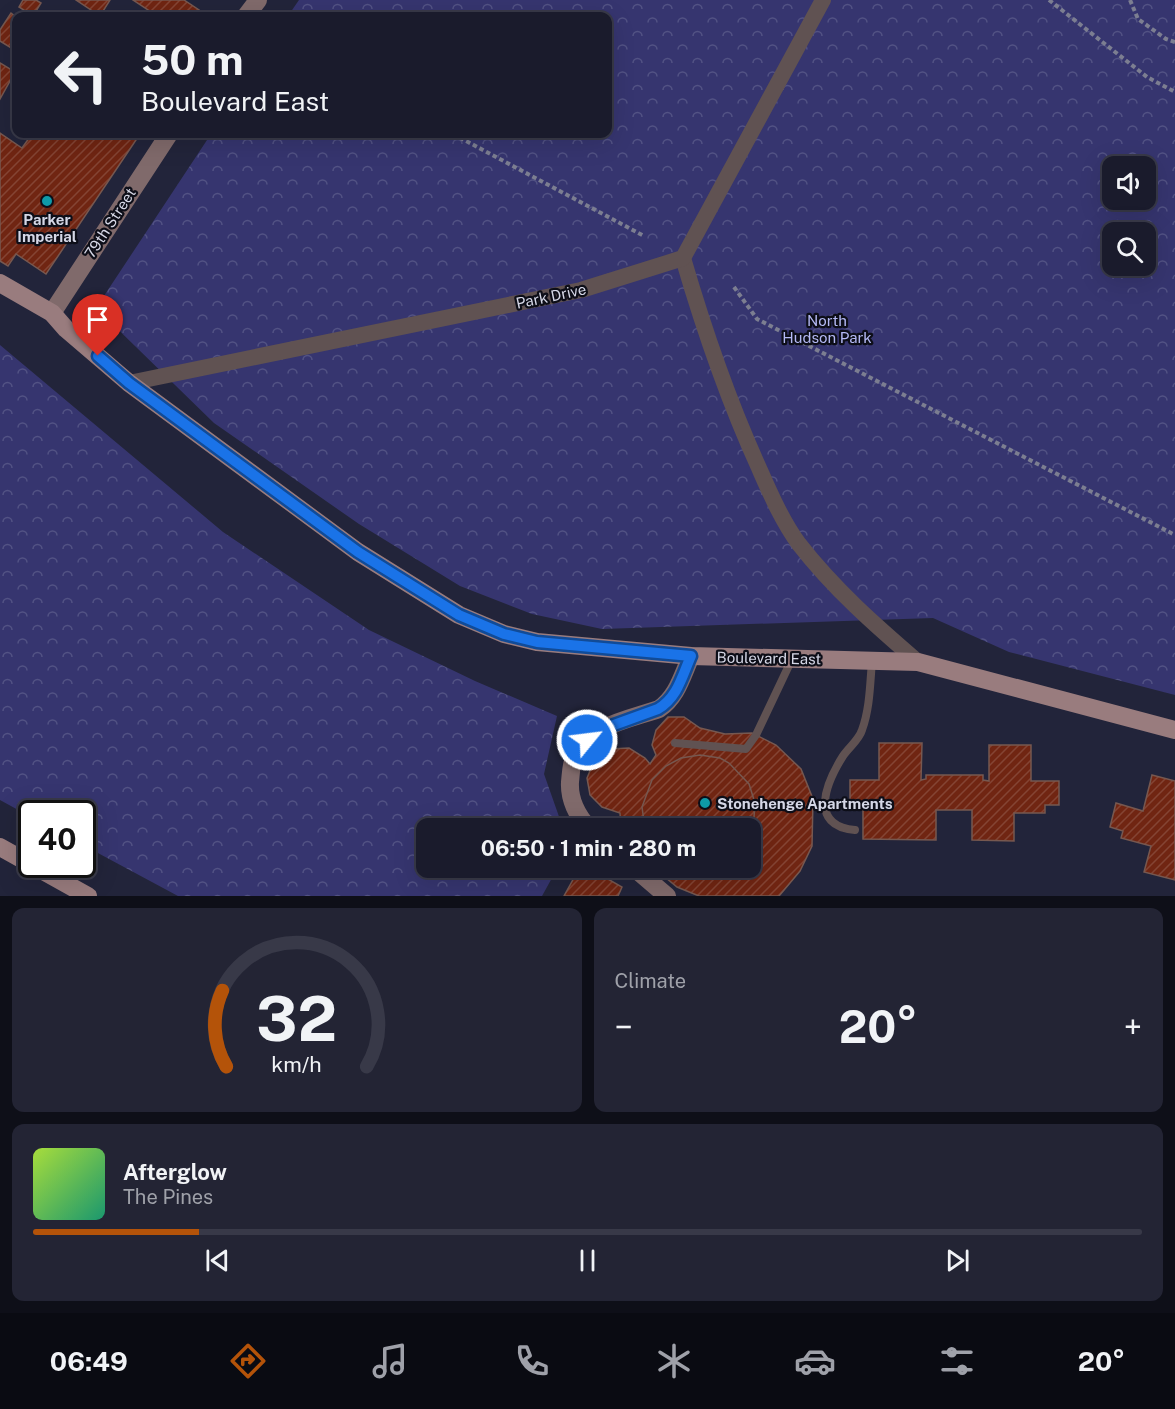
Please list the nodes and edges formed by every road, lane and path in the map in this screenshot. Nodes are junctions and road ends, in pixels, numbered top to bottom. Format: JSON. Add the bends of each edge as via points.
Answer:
{"nodes":[{"id":1,"x":823,"y":0,"type":"edge"},
{"id":2,"x":1048,"y":0,"type":"edge"},
{"id":3,"x":1130,"y":0,"type":"edge"},
{"id":4,"x":1175,"y":42,"type":"edge"},
{"id":5,"x":1175,"y":92,"type":"edge"},
{"id":6,"x":166,"y":138,"type":"edge"},
{"id":7,"x":460,"y":138,"type":"edge"},
{"id":8,"x":644,"y":236,"type":"dead end"},
{"id":9,"x":683,"y":258,"type":"junction"},
{"id":10,"x":0,"y":283,"type":"edge"},
{"id":11,"x":734,"y":287,"type":"dead end"},
{"id":12,"x":52,"y":313,"type":"junction"},
{"id":13,"x":129,"y":383,"type":"junction"},
{"id":14,"x":1175,"y":535,"type":"edge"},
{"id":15,"x":691,"y":656,"type":"junction"},
{"id":16,"x":792,"y":659,"type":"junction"},
{"id":17,"x":872,"y":661,"type":"junction"},
{"id":18,"x":918,"y":662,"type":"junction"},
{"id":19,"x":1175,"y":730,"type":"edge"},
{"id":20,"x":675,"y":743,"type":"dead end"},
{"id":21,"x":580,"y":818,"type":"edge"},
{"id":22,"x":855,"y":830,"type":"dead end"},
{"id":23,"x":0,"y":847,"type":"edge"},
{"id":24,"x":646,"y":878,"type":"edge"},
{"id":25,"x":83,"y":895,"type":"edge"},
{"id":26,"x":667,"y":896,"type":"edge"}],
"edges":[{"from":1,"to":9,"type":"street"},
{"from":2,"to":5,"type":"path","via":[[1147,77]]},
{"from":3,"to":4,"type":"path","via":[[1138,19]]},
{"from":6,"to":12,"type":"street","name":"79th Street"},
{"from":7,"to":8,"type":"path"},
{"from":9,"to":13,"type":"street","name":"Park Drive","via":[[581,290]]},
{"from":9,"to":18,"type":"street","via":[[728,395],[775,503],[798,542],[828,579]]},
{"from":10,"to":12,"type":"main road","name":"Boulevard East"},
{"from":11,"to":14,"type":"path","via":[[757,319]]},
{"from":12,"to":13,"type":"main road","name":"Boulevard East"},
{"from":13,"to":15,"type":"main road","name":"Boulevard East","via":[[358,552],[459,615],[504,634],[537,642]]},
{"from":15,"to":16,"type":"main road","name":"Boulevard East"},
{"from":15,"to":21,"type":"street","via":[[673,698],[666,704],[600,730],[575,755],[570,788]]},
{"from":16,"to":17,"type":"main road","name":"Boulevard East"},
{"from":16,"to":20,"type":"lane","via":[[746,749]]},
{"from":17,"to":18,"type":"main road","name":"Boulevard East"},
{"from":17,"to":22,"type":"lane","via":[[869,706],[862,732],[843,757],[826,793],[825,810],[832,824]]},
{"from":18,"to":19,"type":"main road","name":"Boulevard East"},
{"from":23,"to":25,"type":"main road"},
{"from":24,"to":26,"type":"street"}]}
